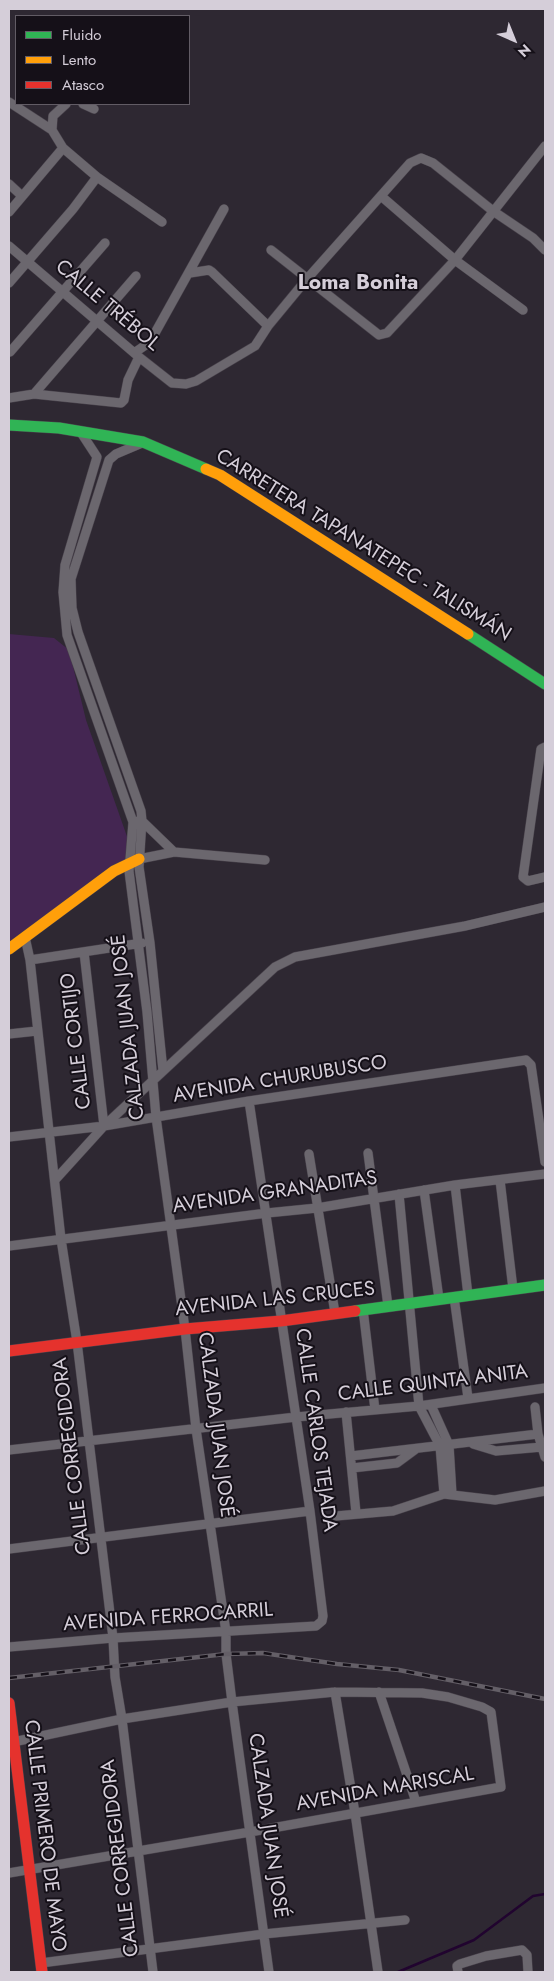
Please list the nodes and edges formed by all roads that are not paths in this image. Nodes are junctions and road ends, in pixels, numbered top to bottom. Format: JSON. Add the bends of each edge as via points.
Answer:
{"nodes":[{"id":1,"x":9,"y":102,"type":"edge"},
{"id":2,"x":65,"y":105,"type":"edge"},
{"id":3,"x":85,"y":105,"type":"edge"},
{"id":4,"x":94,"y":109,"type":"dead end"},
{"id":5,"x":53,"y":116,"type":"junction"},
{"id":6,"x":39,"y":121,"type":"junction"},
{"id":7,"x":52,"y":130,"type":"junction"},
{"id":8,"x":545,"y":146,"type":"edge"},
{"id":9,"x":62,"y":148,"type":"junction"},
{"id":10,"x":97,"y":177,"type":"junction"},
{"id":11,"x":9,"y":184,"type":"edge"},
{"id":12,"x":22,"y":196,"type":"junction"},
{"id":13,"x":381,"y":196,"type":"junction"},
{"id":14,"x":224,"y":210,"type":"dead end"},
{"id":15,"x":493,"y":211,"type":"junction"},
{"id":16,"x":9,"y":212,"type":"edge"},
{"id":17,"x":162,"y":222,"type":"dead end"},
{"id":18,"x":105,"y":244,"type":"dead end"},
{"id":19,"x":9,"y":246,"type":"edge"},
{"id":20,"x":270,"y":250,"type":"dead end"},
{"id":21,"x":545,"y":250,"type":"edge"},
{"id":22,"x":455,"y":260,"type":"junction"},
{"id":23,"x":28,"y":262,"type":"junction"},
{"id":24,"x":190,"y":273,"type":"junction"},
{"id":25,"x":136,"y":276,"type":"dead end"},
{"id":26,"x":306,"y":280,"type":"junction"},
{"id":27,"x":9,"y":283,"type":"edge"},
{"id":28,"x":63,"y":292,"type":"junction"},
{"id":29,"x":523,"y":310,"type":"dead end"},
{"id":30,"x":98,"y":321,"type":"junction"},
{"id":31,"x":268,"y":326,"type":"junction"},
{"id":32,"x":10,"y":352,"type":"dead end"},
{"id":33,"x":137,"y":355,"type":"junction"},
{"id":34,"x":34,"y":394,"type":"junction"},
{"id":35,"x":9,"y":398,"type":"edge"},
{"id":36,"x":9,"y":416,"type":"edge"},
{"id":37,"x":9,"y":425,"type":"edge"},
{"id":38,"x":79,"y":430,"type":"junction"},
{"id":39,"x":143,"y":442,"type":"junction"},
{"id":40,"x":97,"y":457,"type":"junction"},
{"id":41,"x":109,"y":460,"type":"junction"},
{"id":42,"x":545,"y":673,"type":"edge"},
{"id":43,"x":545,"y":684,"type":"edge"},
{"id":44,"x":545,"y":747,"type":"edge"},
{"id":45,"x":137,"y":821,"type":"junction"},
{"id":46,"x":174,"y":852,"type":"junction"},
{"id":47,"x":134,"y":856,"type":"junction"},
{"id":48,"x":265,"y":860,"type":"dead end"},
{"id":49,"x":545,"y":877,"type":"edge"},
{"id":50,"x":545,"y":907,"type":"edge"},
{"id":51,"x":25,"y":937,"type":"junction"},
{"id":52,"x":137,"y":943,"type":"junction"},
{"id":53,"x":150,"y":943,"type":"junction"},
{"id":54,"x":9,"y":949,"type":"edge"},
{"id":55,"x":84,"y":952,"type":"junction"},
{"id":56,"x":30,"y":960,"type":"junction"},
{"id":57,"x":37,"y":1031,"type":"junction"},
{"id":58,"x":9,"y":1034,"type":"edge"},
{"id":59,"x":164,"y":1071,"type":"junction"},
{"id":60,"x":153,"y":1080,"type":"junction"},
{"id":61,"x":250,"y":1101,"type":"junction"},
{"id":62,"x":156,"y":1117,"type":"junction"},
{"id":63,"x":104,"y":1126,"type":"junction"},
{"id":64,"x":49,"y":1131,"type":"junction"},
{"id":65,"x":9,"y":1137,"type":"edge"},
{"id":66,"x":368,"y":1153,"type":"dead end"},
{"id":67,"x":309,"y":1154,"type":"dead end"},
{"id":68,"x":545,"y":1162,"type":"edge"},
{"id":69,"x":545,"y":1174,"type":"edge"},
{"id":70,"x":55,"y":1180,"type":"junction"},
{"id":71,"x":500,"y":1180,"type":"junction"},
{"id":72,"x":455,"y":1185,"type":"junction"},
{"id":73,"x":424,"y":1190,"type":"junction"},
{"id":74,"x":399,"y":1194,"type":"junction"},
{"id":75,"x":374,"y":1198,"type":"junction"},
{"id":76,"x":317,"y":1208,"type":"junction"},
{"id":77,"x":267,"y":1212,"type":"junction"},
{"id":78,"x":170,"y":1225,"type":"junction"},
{"id":79,"x":61,"y":1239,"type":"junction"},
{"id":80,"x":9,"y":1246,"type":"edge"},
{"id":81,"x":545,"y":1285,"type":"edge"},
{"id":82,"x":513,"y":1289,"type":"junction"},
{"id":83,"x":468,"y":1295,"type":"junction"},
{"id":84,"x":454,"y":1297,"type":"junction"},
{"id":85,"x":439,"y":1299,"type":"junction"},
{"id":86,"x":410,"y":1303,"type":"junction"},
{"id":87,"x":388,"y":1306,"type":"junction"},
{"id":88,"x":363,"y":1310,"type":"junction"},
{"id":89,"x":335,"y":1313,"type":"junction"},
{"id":90,"x":281,"y":1321,"type":"junction"},
{"id":91,"x":185,"y":1329,"type":"junction"},
{"id":92,"x":77,"y":1342,"type":"junction"},
{"id":93,"x":9,"y":1351,"type":"edge"},
{"id":94,"x":545,"y":1388,"type":"edge"},
{"id":95,"x":468,"y":1398,"type":"junction"},
{"id":96,"x":431,"y":1405,"type":"junction"},
{"id":97,"x":419,"y":1406,"type":"junction"},
{"id":98,"x":535,"y":1407,"type":"dead end"},
{"id":99,"x":375,"y":1410,"type":"junction"},
{"id":100,"x":346,"y":1412,"type":"junction"},
{"id":101,"x":296,"y":1417,"type":"junction"},
{"id":102,"x":196,"y":1429,"type":"junction"},
{"id":103,"x":538,"y":1434,"type":"junction"},
{"id":104,"x":88,"y":1441,"type":"junction"},
{"id":105,"x":470,"y":1443,"type":"junction"},
{"id":106,"x":445,"y":1446,"type":"junction"},
{"id":107,"x":542,"y":1446,"type":"junction"},
{"id":108,"x":416,"y":1449,"type":"junction"},
{"id":109,"x":9,"y":1450,"type":"edge"},
{"id":110,"x":351,"y":1456,"type":"junction"},
{"id":111,"x":545,"y":1457,"type":"edge"},
{"id":112,"x":352,"y":1468,"type":"junction"},
{"id":113,"x":545,"y":1491,"type":"edge"},
{"id":114,"x":448,"y":1494,"type":"junction"},
{"id":115,"x":310,"y":1511,"type":"junction"},
{"id":116,"x":356,"y":1513,"type":"junction"},
{"id":117,"x":336,"y":1516,"type":"dead end"},
{"id":118,"x":210,"y":1525,"type":"junction"},
{"id":119,"x":101,"y":1539,"type":"junction"},
{"id":120,"x":9,"y":1550,"type":"edge"},
{"id":121,"x":323,"y":1616,"type":"joint"},
{"id":122,"x":226,"y":1632,"type":"junction"},
{"id":123,"x":113,"y":1638,"type":"junction"},
{"id":124,"x":9,"y":1647,"type":"edge"},
{"id":125,"x":335,"y":1692,"type":"junction"},
{"id":126,"x":379,"y":1692,"type":"junction"},
{"id":127,"x":232,"y":1702,"type":"junction"},
{"id":128,"x":9,"y":1704,"type":"edge"},
{"id":129,"x":122,"y":1719,"type":"junction"},
{"id":130,"x":11,"y":1742,"type":"edge"},
{"id":131,"x":416,"y":1802,"type":"junction"},
{"id":132,"x":355,"y":1813,"type":"junction"},
{"id":133,"x":250,"y":1832,"type":"junction"},
{"id":134,"x":138,"y":1850,"type":"junction"},
{"id":135,"x":30,"y":1869,"type":"junction"},
{"id":136,"x":9,"y":1873,"type":"edge"},
{"id":137,"x":406,"y":1920,"type":"dead end"},
{"id":138,"x":370,"y":1922,"type":"junction"},
{"id":139,"x":264,"y":1934,"type":"junction"},
{"id":140,"x":150,"y":1948,"type":"junction"},
{"id":141,"x":41,"y":1968,"type":"edge"},
{"id":142,"x":377,"y":1968,"type":"edge"},
{"id":143,"x":153,"y":1972,"type":"edge"},
{"id":144,"x":269,"y":1972,"type":"edge"},
{"id":145,"x":458,"y":1972,"type":"edge"},
{"id":146,"x":528,"y":1972,"type":"edge"}],
"edges":[{"from":1,"to":6,"type":"street"},
{"from":2,"to":5,"type":"street"},
{"from":3,"to":4,"type":"street"},
{"from":5,"to":6,"type":"street"},
{"from":5,"to":7,"type":"street"},
{"from":6,"to":7,"type":"street"},
{"from":7,"to":9,"type":"street"},
{"from":8,"to":15,"type":"street"},
{"from":9,"to":10,"type":"street"},
{"from":9,"to":12,"type":"street"},
{"from":10,"to":17,"type":"street"},
{"from":10,"to":23,"type":"street"},
{"from":11,"to":12,"type":"street"},
{"from":12,"to":16,"type":"street"},
{"from":13,"to":15,"type":"street","via":[[410,163],[421,158],[433,162]]},
{"from":13,"to":22,"type":"street"},
{"from":13,"to":26,"type":"street"},
{"from":14,"to":24,"type":"street"},
{"from":15,"to":21,"type":"street"},
{"from":15,"to":22,"type":"street"},
{"from":18,"to":28,"type":"street"},
{"from":19,"to":23,"type":"street","name":"CALLE TRÉBOL"},
{"from":20,"to":26,"type":"street"},
{"from":22,"to":26,"type":"street","via":[[387,333],[379,335]]},
{"from":22,"to":29,"type":"street"},
{"from":23,"to":27,"type":"street"},
{"from":23,"to":28,"type":"street","name":"CALLE TRÉBOL"},
{"from":24,"to":31,"type":"street","via":[[212,272]]},
{"from":24,"to":33,"type":"street","via":[[150,342]]},
{"from":25,"to":30,"type":"street"},
{"from":26,"to":31,"type":"street"},
{"from":28,"to":30,"type":"street","name":"CALLE TRÉBOL"},
{"from":28,"to":32,"type":"street"},
{"from":30,"to":33,"type":"street","name":"CALLE TRÉBOL"},
{"from":30,"to":34,"type":"street"},
{"from":31,"to":33,"type":"street","name":"CALLE TRÉBOL","via":[[255,346],[186,384],[172,383]]},
{"from":33,"to":34,"type":"street","via":[[121,403]]},
{"from":34,"to":35,"type":"street"},
{"from":36,"to":42,"type":"main road","name":"CARRETERA TAPANATEPEC - TALISMÁN","via":[[46,417],[118,427],[205,457]]},
{"from":37,"to":38,"type":"main road","name":"CARRETERA TAPANATEPEC - TALISMÁN"},
{"from":38,"to":39,"type":"main road","name":"CARRETERA TAPANATEPEC - TALISMÁN"},
{"from":38,"to":40,"type":"street"},
{"from":39,"to":41,"type":"street"},
{"from":39,"to":43,"type":"main road","name":"CARRETERA TAPANATEPEC - TALISMÁN","via":[[245,490]]},
{"from":40,"to":41,"type":"street"},
{"from":40,"to":45,"type":"street","via":[[65,565],[62,592],[67,635]]},
{"from":41,"to":45,"type":"street","via":[[71,579],[72,608],[141,811]]},
{"from":44,"to":49,"type":"street","via":[[541,749],[523,877],[528,881]]},
{"from":45,"to":46,"type":"street"},
{"from":45,"to":47,"type":"street"},
{"from":46,"to":47,"type":"street"},
{"from":46,"to":48,"type":"street"},
{"from":47,"to":51,"type":"main road"},
{"from":47,"to":52,"type":"street","name":"CALZADA JUAN JOSÉ"},
{"from":47,"to":53,"type":"street","name":"CALZADA JUAN JOSÉ"},
{"from":50,"to":59,"type":"street","via":[[464,926],[295,957],[275,967]]},
{"from":51,"to":54,"type":"main road"},
{"from":51,"to":56,"type":"street","name":"CALLE CORREGIDORA"},
{"from":52,"to":53,"type":"street"},
{"from":52,"to":55,"type":"street"},
{"from":52,"to":60,"type":"street","name":"CALZADA JUAN JOSÉ"},
{"from":53,"to":59,"type":"street","name":"CALZADA JUAN JOSÉ"},
{"from":55,"to":56,"type":"street"},
{"from":55,"to":63,"type":"street","name":"CALLE CORTIJO"},
{"from":56,"to":57,"type":"street","name":"CALLE CORREGIDORA"},
{"from":57,"to":58,"type":"street"},
{"from":57,"to":64,"type":"street","name":"CALLE CORREGIDORA"},
{"from":59,"to":60,"type":"street"},
{"from":60,"to":62,"type":"street","name":"CALZADA JUAN JOSÉ"},
{"from":60,"to":63,"type":"street"},
{"from":61,"to":62,"type":"street","name":"AVENIDA CHURUBUSCO"},
{"from":61,"to":68,"type":"street","name":"AVENIDA CHURUBUSCO","via":[[526,1060],[531,1066]]},
{"from":61,"to":77,"type":"street","name":"CALLE CARLOS TEJADA"},
{"from":62,"to":63,"type":"street","name":"AVENIDA CHURUBUSCO"},
{"from":62,"to":78,"type":"street","name":"CALZADA JUAN JOSÉ"},
{"from":63,"to":64,"type":"street","name":"AVENIDA CHURUBUSCO"},
{"from":63,"to":70,"type":"street"},
{"from":64,"to":65,"type":"street","name":"AVENIDA CHURUBUSCO"},
{"from":64,"to":70,"type":"street","name":"CALLE CORREGIDORA"},
{"from":66,"to":75,"type":"street"},
{"from":67,"to":76,"type":"street"},
{"from":69,"to":71,"type":"street","name":"AVENIDA GRANADITAS"},
{"from":70,"to":79,"type":"street","name":"CALLE CORREGIDORA"},
{"from":71,"to":72,"type":"street","name":"AVENIDA GRANADITAS"},
{"from":71,"to":82,"type":"street"},
{"from":72,"to":73,"type":"street","name":"AVENIDA GRANADITAS"},
{"from":72,"to":83,"type":"street"},
{"from":73,"to":74,"type":"street","name":"AVENIDA GRANADITAS"},
{"from":73,"to":85,"type":"street"},
{"from":74,"to":75,"type":"street","name":"AVENIDA GRANADITAS"},
{"from":74,"to":86,"type":"street"},
{"from":75,"to":76,"type":"street","name":"AVENIDA GRANADITAS"},
{"from":75,"to":87,"type":"street"},
{"from":76,"to":77,"type":"street","name":"AVENIDA GRANADITAS"},
{"from":76,"to":89,"type":"street"},
{"from":77,"to":78,"type":"street","name":"AVENIDA GRANADITAS"},
{"from":77,"to":90,"type":"street","name":"CALLE CARLOS TEJADA"},
{"from":78,"to":79,"type":"street","name":"AVENIDA GRANADITAS"},
{"from":78,"to":91,"type":"street","name":"CALZADA JUAN JOSÉ"},
{"from":79,"to":80,"type":"street","name":"AVENIDA GRANADITAS"},
{"from":79,"to":92,"type":"street","name":"CALLE CORREGIDORA"},
{"from":81,"to":82,"type":"main road","name":"AVENIDA LAS CRUCES"},
{"from":82,"to":83,"type":"main road","name":"AVENIDA LAS CRUCES"},
{"from":83,"to":84,"type":"main road","name":"AVENIDA LAS CRUCES"},
{"from":84,"to":85,"type":"main road","name":"AVENIDA LAS CRUCES"},
{"from":84,"to":95,"type":"street"},
{"from":85,"to":86,"type":"main road","name":"AVENIDA LAS CRUCES"},
{"from":86,"to":87,"type":"main road","name":"AVENIDA LAS CRUCES"},
{"from":86,"to":97,"type":"street"},
{"from":87,"to":88,"type":"main road","name":"AVENIDA LAS CRUCES"},
{"from":88,"to":89,"type":"main road","name":"AVENIDA LAS CRUCES"},
{"from":88,"to":99,"type":"street"},
{"from":89,"to":90,"type":"main road","name":"AVENIDA LAS CRUCES"},
{"from":90,"to":91,"type":"main road","name":"AVENIDA LAS CRUCES"},
{"from":90,"to":101,"type":"street","name":"CALLE CARLOS TEJADA"},
{"from":91,"to":92,"type":"main road","name":"AVENIDA LAS CRUCES"},
{"from":91,"to":102,"type":"street","name":"CALZADA JUAN JOSÉ"},
{"from":92,"to":93,"type":"main road","name":"AVENIDA LAS CRUCES"},
{"from":92,"to":104,"type":"street","name":"CALLE CORREGIDORA"},
{"from":94,"to":95,"type":"street","name":"CALLE QUINTA ANITA"},
{"from":95,"to":96,"type":"street","name":"CALLE QUINTA ANITA"},
{"from":96,"to":97,"type":"street","name":"CALLE QUINTA ANITA"},
{"from":96,"to":106,"type":"street"},
{"from":97,"to":99,"type":"street","name":"CALLE QUINTA ANITA"},
{"from":97,"to":106,"type":"street"},
{"from":98,"to":103,"type":"street"},
{"from":99,"to":100,"type":"street","name":"CALLE QUINTA ANITA"},
{"from":100,"to":101,"type":"street","name":"CALLE QUINTA ANITA"},
{"from":100,"to":110,"type":"street"},
{"from":101,"to":102,"type":"street","name":"CALLE QUINTA ANITA"},
{"from":101,"to":115,"type":"street","name":"CALLE CARLOS TEJADA"},
{"from":102,"to":104,"type":"street","name":"CALLE QUINTA ANITA"},
{"from":102,"to":118,"type":"street","name":"CALZADA JUAN JOSÉ"},
{"from":103,"to":105,"type":"street"},
{"from":103,"to":107,"type":"street"},
{"from":104,"to":109,"type":"street","name":"CALLE QUINTA ANITA"},
{"from":104,"to":119,"type":"street","name":"CALLE CORREGIDORA"},
{"from":105,"to":106,"type":"street"},
{"from":105,"to":107,"type":"street","via":[[496,1451]]},
{"from":106,"to":108,"type":"street"},
{"from":106,"to":114,"type":"street"},
{"from":107,"to":111,"type":"street"},
{"from":108,"to":110,"type":"street"},
{"from":108,"to":112,"type":"street","via":[[397,1462]]},
{"from":110,"to":112,"type":"street"},
{"from":112,"to":116,"type":"street"},
{"from":113,"to":114,"type":"street","via":[[494,1500]]},
{"from":114,"to":116,"type":"street","via":[[393,1511]]},
{"from":115,"to":118,"type":"street"},
{"from":115,"to":121,"type":"street","name":"CALLE CARLOS TEJADA"},
{"from":116,"to":117,"type":"street"},
{"from":118,"to":119,"type":"street"},
{"from":118,"to":122,"type":"street","name":"CALZADA JUAN JOSÉ"},
{"from":119,"to":120,"type":"street"},
{"from":119,"to":123,"type":"street","name":"CALLE CORREGIDORA"},
{"from":121,"to":122,"type":"street","name":"AVENIDA FERROCARRIL","via":[[316,1626]]},
{"from":122,"to":123,"type":"street","name":"AVENIDA FERROCARRIL"},
{"from":122,"to":127,"type":"street","name":"CALZADA JUAN JOSÉ"},
{"from":123,"to":124,"type":"street","name":"AVENIDA FERROCARRIL"},
{"from":123,"to":129,"type":"street","name":"CALLE CORREGIDORA"},
{"from":125,"to":126,"type":"street"},
{"from":125,"to":127,"type":"street"},
{"from":125,"to":132,"type":"street"},
{"from":126,"to":131,"type":"street"},
{"from":126,"to":131,"type":"street","name":"AVENIDA MARISCAL","via":[[439,1696],[488,1709],[493,1718],[501,1787]]},
{"from":127,"to":129,"type":"street"},
{"from":127,"to":133,"type":"street","name":"CALZADA JUAN JOSÉ"},
{"from":128,"to":130,"type":"main road","name":"CALLE PRIMERO DE MAYO"},
{"from":129,"to":130,"type":"street"},
{"from":129,"to":134,"type":"street","name":"CALLE CORREGIDORA"},
{"from":130,"to":135,"type":"main road","name":"CALLE PRIMERO DE MAYO"},
{"from":131,"to":132,"type":"street","name":"AVENIDA MARISCAL"},
{"from":132,"to":133,"type":"street","name":"AVENIDA MARISCAL"},
{"from":132,"to":138,"type":"street"},
{"from":133,"to":134,"type":"street","name":"AVENIDA MARISCAL"},
{"from":133,"to":139,"type":"street","name":"CALZADA JUAN JOSÉ"},
{"from":134,"to":135,"type":"street","name":"AVENIDA MARISCAL"},
{"from":134,"to":140,"type":"street","name":"CALLE CORREGIDORA"},
{"from":135,"to":136,"type":"street","name":"AVENIDA MARISCAL"},
{"from":135,"to":141,"type":"main road","name":"CALLE PRIMERO DE MAYO"},
{"from":137,"to":138,"type":"street"},
{"from":138,"to":139,"type":"street"},
{"from":138,"to":142,"type":"street"},
{"from":139,"to":140,"type":"street"},
{"from":139,"to":144,"type":"street","name":"CALZADA JUAN JOSÉ"},
{"from":140,"to":141,"type":"street"},
{"from":140,"to":143,"type":"street","name":"CALLE CORREGIDORA"},
{"from":145,"to":146,"type":"street","via":[[460,1964],[522,1950],[527,1955]]}]}
